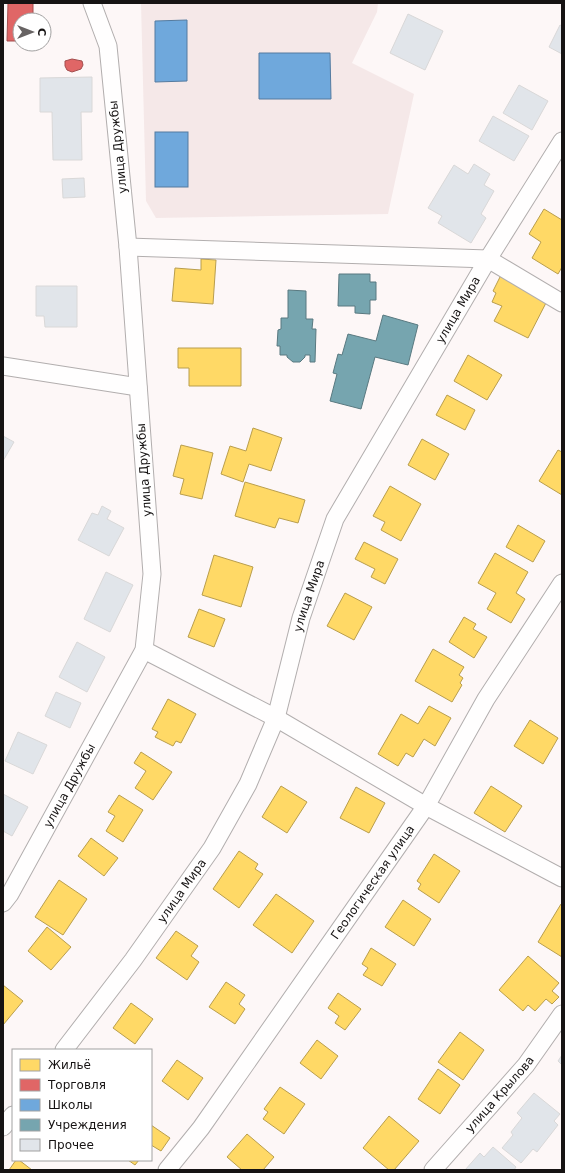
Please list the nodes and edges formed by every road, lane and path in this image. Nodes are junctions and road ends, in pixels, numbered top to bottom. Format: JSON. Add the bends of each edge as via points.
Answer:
{"nodes":[{"id":1,"x":92,"y":3,"type":"edge"},
{"id":2,"x":562,"y":141,"type":"edge"},
{"id":3,"x":128,"y":247,"type":"junction"},
{"id":4,"x":488,"y":259,"type":"junction"},
{"id":5,"x":562,"y":303,"type":"edge"},
{"id":6,"x":3,"y":366,"type":"edge"},
{"id":7,"x":138,"y":387,"type":"junction"},
{"id":8,"x":562,"y":583,"type":"edge"},
{"id":9,"x":144,"y":650,"type":"junction"},
{"id":10,"x":276,"y":718,"type":"junction"},
{"id":11,"x":426,"y":806,"type":"junction"},
{"id":12,"x":562,"y":878,"type":"edge"},
{"id":13,"x":3,"y":903,"type":"edge"},
{"id":14,"x":562,"y":1014,"type":"edge"},
{"id":15,"x":65,"y":1049,"type":"edge"},
{"id":16,"x":12,"y":1115,"type":"edge"},
{"id":17,"x":3,"y":1127,"type":"edge"},
{"id":18,"x":167,"y":1170,"type":"edge"},
{"id":19,"x":433,"y":1170,"type":"edge"}],
"edges":[{"from":1,"to":3,"type":"street","name":"улица Дружбы","via":[[108,46]]},
{"from":2,"to":4,"type":"street","name":"улица Мира"},
{"from":3,"to":4,"type":"street"},
{"from":3,"to":7,"type":"street","name":"улица Дружбы"},
{"from":4,"to":5,"type":"street"},
{"from":4,"to":10,"type":"street","name":"улица Мира","via":[[334,518],[301,618]]},
{"from":6,"to":7,"type":"street"},
{"from":7,"to":9,"type":"street","name":"улица Дружбы","via":[[152,574]]},
{"from":8,"to":11,"type":"street","name":"Геологическая улица","via":[[486,699]]},
{"from":9,"to":10,"type":"street"},
{"from":9,"to":13,"type":"street","name":"улица Дружбы"},
{"from":10,"to":11,"type":"street"},
{"from":10,"to":15,"type":"street","name":"улица Мира","via":[[248,784],[212,848],[133,960]]},
{"from":11,"to":12,"type":"street"},
{"from":11,"to":18,"type":"street","name":"Геологическая улица","via":[[201,1128]]},
{"from":14,"to":19,"type":"street","name":"улица Крылова","via":[[526,1065]]},
{"from":16,"to":17,"type":"street"}]}
